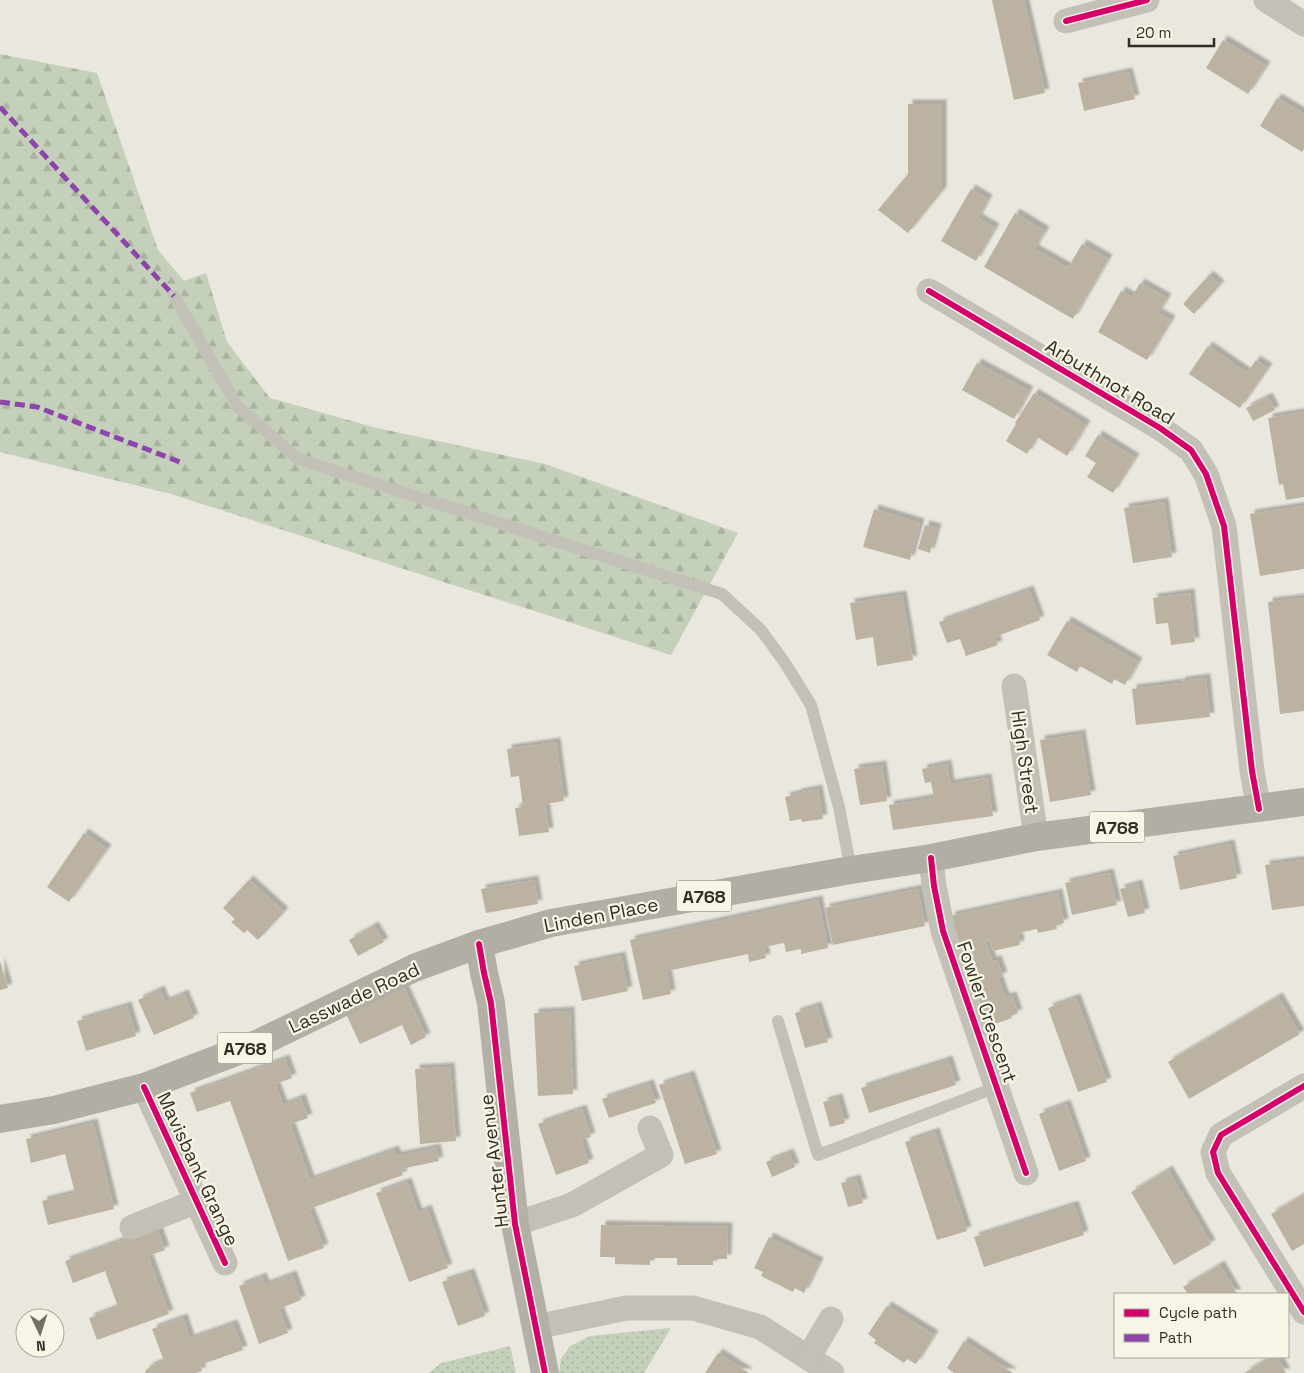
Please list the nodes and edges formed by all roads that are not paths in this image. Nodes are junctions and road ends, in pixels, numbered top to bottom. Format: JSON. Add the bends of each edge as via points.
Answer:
{"nodes":[{"id":1,"x":1147,"y":0,"type":"edge"},
{"id":2,"x":1266,"y":0,"type":"edge"},
{"id":3,"x":1066,"y":21,"type":"dead end"},
{"id":4,"x":1304,"y":24,"type":"edge"},
{"id":5,"x":929,"y":291,"type":"dead end"},
{"id":6,"x":174,"y":296,"type":"dead end"},
{"id":7,"x":1014,"y":686,"type":"dead end"},
{"id":8,"x":1304,"y":802,"type":"edge"},
{"id":9,"x":1260,"y":809,"type":"junction"},
{"id":10,"x":1036,"y":837,"type":"junction"},
{"id":11,"x":932,"y":858,"type":"junction"},
{"id":12,"x":851,"y":870,"type":"junction"},
{"id":13,"x":479,"y":944,"type":"junction"},
{"id":14,"x":778,"y":1021,"type":"dead end"},
{"id":15,"x":1304,"y":1086,"type":"edge"},
{"id":16,"x":144,"y":1087,"type":"junction"},
{"id":17,"x":997,"y":1087,"type":"junction"},
{"id":18,"x":0,"y":1119,"type":"edge"},
{"id":19,"x":650,"y":1128,"type":"dead end"},
{"id":20,"x":1016,"y":1162,"type":"dead end"},
{"id":21,"x":197,"y":1201,"type":"junction"},
{"id":22,"x":515,"y":1224,"type":"junction"},
{"id":23,"x":132,"y":1227,"type":"dead end"},
{"id":24,"x":225,"y":1262,"type":"dead end"},
{"id":25,"x":1304,"y":1312,"type":"edge"},
{"id":26,"x":832,"y":1319,"type":"dead end"},
{"id":27,"x":536,"y":1327,"type":"junction"},
{"id":28,"x":808,"y":1358,"type":"junction"},
{"id":29,"x":545,"y":1373,"type":"edge"},
{"id":30,"x":832,"y":1373,"type":"edge"}],
"edges":[{"from":1,"to":3,"type":"street"},
{"from":2,"to":4,"type":"street"},
{"from":5,"to":9,"type":"street","name":"Arbuthnot Road","via":[[1160,428],[1191,450],[1206,474],[1224,526],[1252,771]]},
{"from":6,"to":12,"type":"lane","via":[[238,407],[298,459],[722,594],[761,630],[811,705],[839,807]]},
{"from":7,"to":10,"type":"street","name":"High Street"},
{"from":8,"to":9,"type":"main road","name":"High Street","number":"A768"},
{"from":9,"to":10,"type":"main road","name":"High Street","number":"A768"},
{"from":10,"to":11,"type":"main road","name":"High Street","number":"A768"},
{"from":11,"to":12,"type":"main road","name":"Linden Place","number":"A768"},
{"from":11,"to":17,"type":"street","name":"Fowler Crescent","via":[[943,932]]},
{"from":12,"to":13,"type":"main road","name":"Linden Place","number":"A768","via":[[551,923]]},
{"from":13,"to":16,"type":"main road","name":"Lasswade Road","number":"A768","via":[[414,968],[259,1043]]},
{"from":13,"to":22,"type":"street","name":"Hunter Avenue","via":[[491,1002]]},
{"from":14,"to":17,"type":"lane","via":[[818,1155]]},
{"from":15,"to":25,"type":"street","via":[[1221,1135],[1213,1152],[1218,1173]]},
{"from":16,"to":18,"type":"main road","name":"Lasswade Road","number":"A768","via":[[54,1110]]},
{"from":16,"to":21,"type":"street","name":"Mavisbank Grange"},
{"from":17,"to":20,"type":"street","name":"Fowler Crescent"},
{"from":19,"to":22,"type":"street","via":[[661,1156],[572,1205]]},
{"from":21,"to":23,"type":"street","name":"Mavisbank Grange"},
{"from":21,"to":24,"type":"street","name":"Mavisbank Grange"},
{"from":22,"to":27,"type":"street","name":"Hunter Avenue"},
{"from":26,"to":28,"type":"street"},
{"from":27,"to":28,"type":"street","via":[[626,1308],[693,1308],[760,1327]]},
{"from":27,"to":29,"type":"street","name":"Hunter Avenue"},
{"from":28,"to":30,"type":"street"}]}
